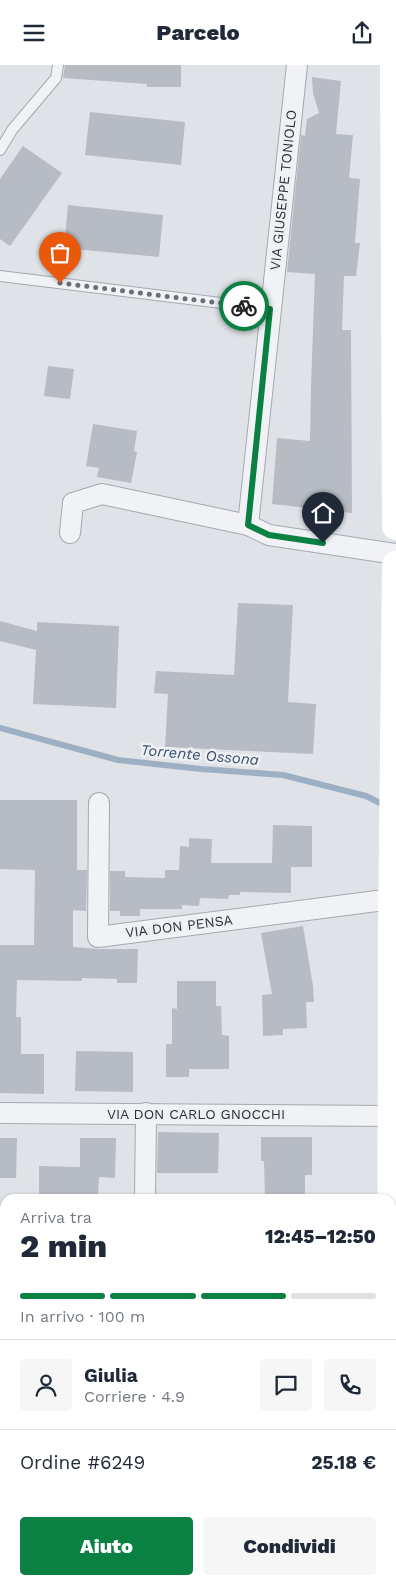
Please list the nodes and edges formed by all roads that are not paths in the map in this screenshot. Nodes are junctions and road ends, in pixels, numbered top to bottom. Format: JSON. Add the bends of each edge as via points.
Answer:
{"nodes":[{"id":1,"x":58,"y":65,"type":"edge"},
{"id":2,"x":297,"y":65,"type":"edge"},
{"id":3,"x":394,"y":65,"type":"edge"},
{"id":4,"x":0,"y":150,"type":"edge"},
{"id":5,"x":395,"y":214,"type":"edge"},
{"id":6,"x":0,"y":276,"type":"edge"},
{"id":7,"x":270,"y":309,"type":"junction"},
{"id":8,"x":248,"y":525,"type":"junction"},
{"id":9,"x":396,"y":525,"type":"edge"},
{"id":10,"x":70,"y":533,"type":"dead end"},
{"id":11,"x":396,"y":553,"type":"edge"},
{"id":12,"x":396,"y":565,"type":"edge"},
{"id":13,"x":99,"y":803,"type":"dead end"},
{"id":14,"x":392,"y":899,"type":"junction"},
{"id":15,"x":0,"y":1113,"type":"edge"},
{"id":16,"x":146,"y":1113,"type":"junction"},
{"id":17,"x":392,"y":1116,"type":"junction"},
{"id":18,"x":146,"y":1194,"type":"edge"},
{"id":19,"x":392,"y":1194,"type":"edge"}],
"edges":[{"from":1,"to":4,"type":"lane","via":[[56,78],[12,130]]},
{"from":2,"to":7,"type":"street","name":"VIA GIUSEPPE TONIOLO"},
{"from":3,"to":5,"type":"main road"},
{"from":5,"to":9,"type":"main road"},
{"from":6,"to":7,"type":"lane"},
{"from":7,"to":8,"type":"street","name":"VIA GIUSEPPE TONIOLO"},
{"from":8,"to":10,"type":"street","via":[[102,494],[73,503]]},
{"from":8,"to":11,"type":"street","via":[[269,535]]},
{"from":12,"to":14,"type":"main road"},
{"from":13,"to":14,"type":"street","name":"VIA DON PENSA","via":[[98,937]]},
{"from":14,"to":17,"type":"main road"},
{"from":15,"to":16,"type":"street","name":"VIA DON CARLO GNOCCHI"},
{"from":16,"to":17,"type":"street","name":"VIA DON CARLO GNOCCHI"},
{"from":16,"to":18,"type":"street"},
{"from":17,"to":19,"type":"main road"}]}
